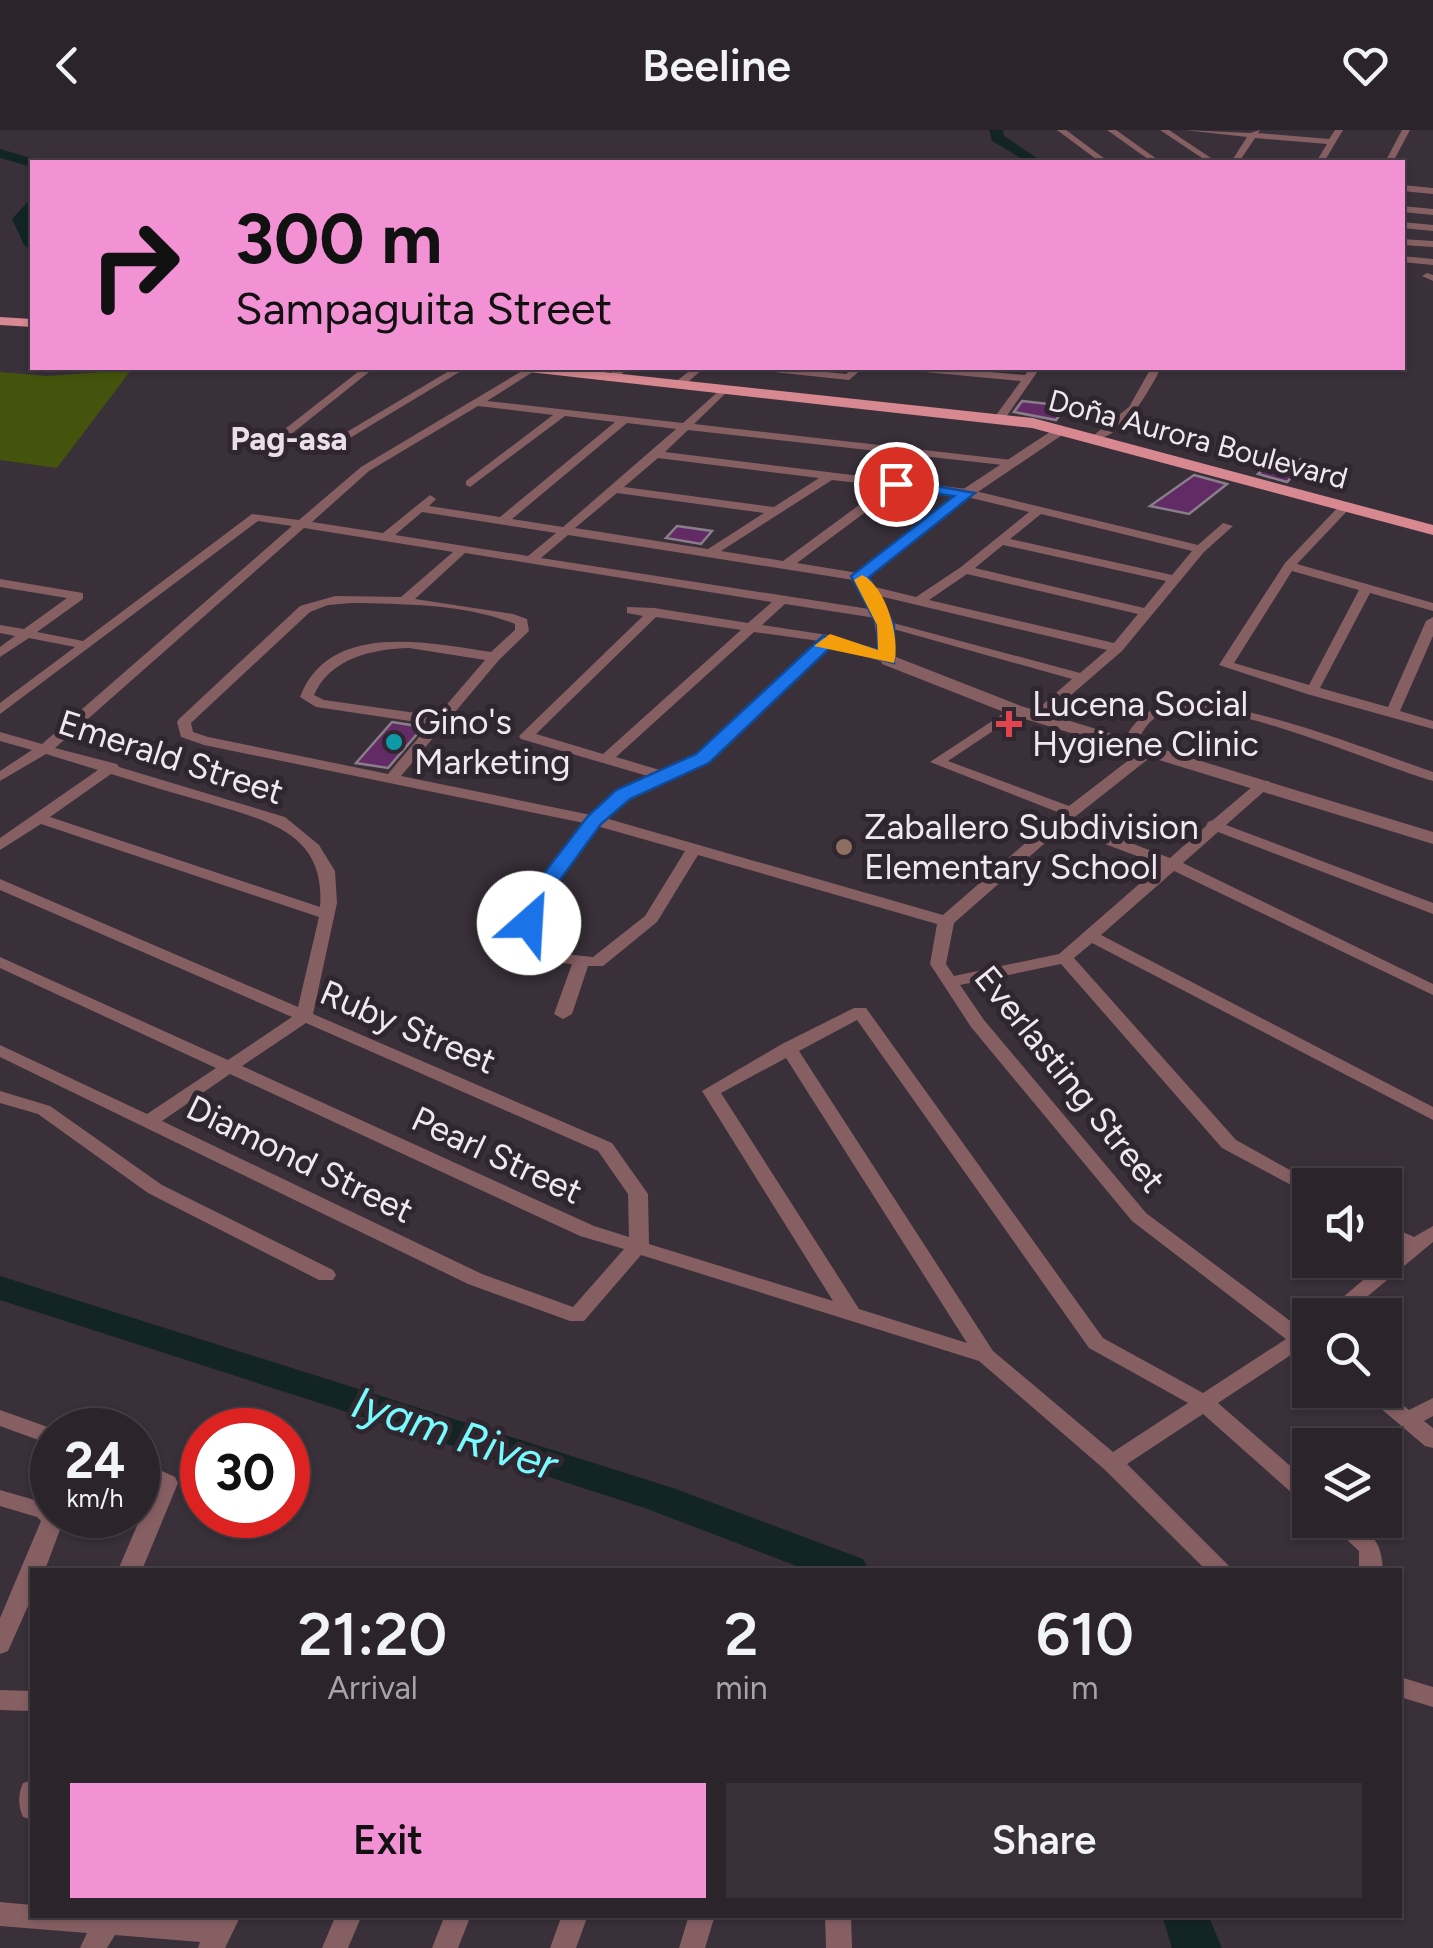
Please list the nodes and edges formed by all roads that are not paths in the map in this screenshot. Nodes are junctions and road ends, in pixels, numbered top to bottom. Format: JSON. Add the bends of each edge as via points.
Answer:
{"nodes":[{"id":1,"x":1061,"y":130,"type":"edge"},
{"id":2,"x":1111,"y":130,"type":"edge"},
{"id":3,"x":1164,"y":130,"type":"edge"},
{"id":4,"x":1188,"y":130,"type":"edge"},
{"id":5,"x":1339,"y":130,"type":"edge"},
{"id":6,"x":1406,"y":130,"type":"edge"},
{"id":7,"x":1254,"y":133,"type":"edge"},
{"id":8,"x":1332,"y":142,"type":"junction"},
{"id":9,"x":1101,"y":160,"type":"edge"},
{"id":10,"x":1153,"y":160,"type":"edge"},
{"id":11,"x":1209,"y":160,"type":"edge"},
{"id":12,"x":1236,"y":160,"type":"edge"},
{"id":13,"x":1321,"y":160,"type":"edge"},
{"id":14,"x":1390,"y":160,"type":"edge"},
{"id":15,"x":1405,"y":186,"type":"edge"},
{"id":16,"x":1433,"y":189,"type":"edge"},
{"id":17,"x":1405,"y":209,"type":"edge"},
{"id":18,"x":1433,"y":212,"type":"edge"},
{"id":19,"x":1405,"y":225,"type":"edge"},
{"id":20,"x":1433,"y":228,"type":"edge"},
{"id":21,"x":1405,"y":242,"type":"edge"},
{"id":22,"x":1433,"y":244,"type":"edge"},
{"id":23,"x":1405,"y":259,"type":"edge"},
{"id":24,"x":1433,"y":262,"type":"edge"},
{"id":25,"x":0,"y":321,"type":"edge"},
{"id":26,"x":30,"y":323,"type":"edge"},
{"id":27,"x":366,"y":370,"type":"edge"},
{"id":28,"x":458,"y":370,"type":"edge"},
{"id":29,"x":528,"y":370,"type":"edge"},
{"id":30,"x":565,"y":370,"type":"edge"},
{"id":31,"x":696,"y":370,"type":"edge"},
{"id":32,"x":783,"y":370,"type":"edge"},
{"id":33,"x":856,"y":370,"type":"edge"},
{"id":34,"x":961,"y":370,"type":"edge"},
{"id":35,"x":1155,"y":370,"type":"edge"},
{"id":36,"x":617,"y":373,"type":"edge"},
{"id":37,"x":1031,"y":373,"type":"edge"},
{"id":38,"x":677,"y":386,"type":"junction"},
{"id":39,"x":722,"y":391,"type":"junction"},
{"id":40,"x":479,"y":403,"type":"junction"},
{"id":41,"x":561,"y":414,"type":"junction"},
{"id":42,"x":1000,"y":418,"type":"junction"},
{"id":43,"x":624,"y":421,"type":"junction"},
{"id":44,"x":684,"y":427,"type":"junction"},
{"id":45,"x":1064,"y":428,"type":"junction"},
{"id":46,"x":1098,"y":437,"type":"junction"},
{"id":47,"x":276,"y":442,"type":"dead end"},
{"id":48,"x":331,"y":445,"type":"dead end"},
{"id":49,"x":656,"y":454,"type":"junction"},
{"id":50,"x":1012,"y":462,"type":"junction"},
{"id":51,"x":830,"y":476,"type":"junction"},
{"id":52,"x":470,"y":483,"type":"dead end"},
{"id":53,"x":896,"y":484,"type":"junction"},
{"id":54,"x":612,"y":489,"type":"junction"},
{"id":55,"x":968,"y":493,"type":"junction"},
{"id":56,"x":1345,"y":506,"type":"junction"},
{"id":57,"x":1040,"y":509,"type":"junction"},
{"id":58,"x":776,"y":511,"type":"junction"},
{"id":59,"x":504,"y":518,"type":"junction"},
{"id":60,"x":307,"y":523,"type":"junction"},
{"id":61,"x":1227,"y":526,"type":"dead end"},
{"id":62,"x":568,"y":530,"type":"junction"},
{"id":63,"x":1433,"y":530,"type":"edge"},
{"id":64,"x":388,"y":535,"type":"junction"},
{"id":65,"x":1002,"y":541,"type":"junction"},
{"id":66,"x":464,"y":548,"type":"junction"},
{"id":67,"x":1200,"y":549,"type":"junction"},
{"id":68,"x":709,"y":554,"type":"junction"},
{"id":69,"x":532,"y":558,"type":"junction"},
{"id":70,"x":784,"y":566,"type":"junction"},
{"id":71,"x":1289,"y":566,"type":"junction"},
{"id":72,"x":965,"y":570,"type":"junction"},
{"id":73,"x":1176,"y":579,"type":"junction"},
{"id":74,"x":0,"y":583,"type":"edge"},
{"id":75,"x":865,"y":583,"type":"junction"},
{"id":76,"x":1366,"y":589,"type":"junction"},
{"id":77,"x":783,"y":599,"type":"junction"},
{"id":78,"x":918,"y":602,"type":"junction"},
{"id":79,"x":402,"y":603,"type":"junction"},
{"id":80,"x":1433,"y":607,"type":"edge"},
{"id":81,"x":632,"y":610,"type":"dead end"},
{"id":82,"x":654,"y":612,"type":"junction"},
{"id":83,"x":1149,"y":612,"type":"junction"},
{"id":84,"x":884,"y":620,"type":"junction"},
{"id":85,"x":1433,"y":622,"type":"edge"},
{"id":86,"x":755,"y":628,"type":"junction"},
{"id":87,"x":0,"y":629,"type":"edge"},
{"id":88,"x":26,"y":634,"type":"junction"},
{"id":89,"x":830,"y":639,"type":"junction"},
{"id":90,"x":85,"y":645,"type":"junction"},
{"id":91,"x":1116,"y":648,"type":"junction"},
{"id":92,"x":0,"y":653,"type":"edge"},
{"id":93,"x":494,"y":657,"type":"junction"},
{"id":94,"x":888,"y":660,"type":"junction"},
{"id":95,"x":1083,"y":678,"type":"junction"},
{"id":96,"x":1312,"y":691,"type":"junction"},
{"id":97,"x":0,"y":710,"type":"edge"},
{"id":98,"x":1015,"y":710,"type":"junction"},
{"id":99,"x":1392,"y":714,"type":"junction"},
{"id":100,"x":1037,"y":717,"type":"junction"},
{"id":101,"x":440,"y":722,"type":"junction"},
{"id":102,"x":1433,"y":726,"type":"edge"},
{"id":103,"x":0,"y":736,"type":"edge"},
{"id":104,"x":1130,"y":743,"type":"junction"},
{"id":105,"x":46,"y":748,"type":"junction"},
{"id":106,"x":1152,"y":749,"type":"junction"},
{"id":107,"x":606,"y":759,"type":"junction"},
{"id":108,"x":112,"y":767,"type":"junction"},
{"id":109,"x":0,"y":777,"type":"edge"},
{"id":110,"x":668,"y":777,"type":"junction"},
{"id":111,"x":1433,"y":777,"type":"edge"},
{"id":112,"x":392,"y":778,"type":"junction"},
{"id":113,"x":1264,"y":784,"type":"junction"},
{"id":114,"x":1066,"y":817,"type":"junction"},
{"id":115,"x":40,"y":818,"type":"junction"},
{"id":116,"x":594,"y":820,"type":"junction"},
{"id":117,"x":1213,"y":825,"type":"junction"},
{"id":118,"x":1433,"y":838,"type":"edge"},
{"id":119,"x":0,"y":845,"type":"edge"},
{"id":120,"x":694,"y":848,"type":"junction"},
{"id":121,"x":1172,"y":864,"type":"junction"},
{"id":122,"x":0,"y":884,"type":"edge"},
{"id":123,"x":1433,"y":908,"type":"edge"},
{"id":124,"x":326,"y":914,"type":"junction"},
{"id":125,"x":946,"y":921,"type":"junction"},
{"id":126,"x":1088,"y":934,"type":"junction"},
{"id":127,"x":1064,"y":958,"type":"junction"},
{"id":128,"x":0,"y":962,"type":"edge"},
{"id":129,"x":581,"y":962,"type":"junction"},
{"id":130,"x":949,"y":982,"type":"junction"},
{"id":131,"x":1433,"y":990,"type":"edge"},
{"id":132,"x":564,"y":1014,"type":"dead end"},
{"id":133,"x":304,"y":1018,"type":"junction"},
{"id":134,"x":788,"y":1048,"type":"junction"},
{"id":135,"x":0,"y":1050,"type":"edge"},
{"id":136,"x":230,"y":1068,"type":"junction"},
{"id":137,"x":0,"y":1098,"type":"edge"},
{"id":138,"x":1433,"y":1114,"type":"edge"},
{"id":139,"x":149,"y":1122,"type":"junction"},
{"id":140,"x":1292,"y":1178,"type":"edge"},
{"id":141,"x":1433,"y":1232,"type":"edge"},
{"id":142,"x":1402,"y":1239,"type":"edge"},
{"id":143,"x":639,"y":1245,"type":"junction"},
{"id":144,"x":1416,"y":1246,"type":"junction"},
{"id":145,"x":326,"y":1275,"type":"dead end"},
{"id":146,"x":1353,"y":1298,"type":"edge"},
{"id":147,"x":853,"y":1316,"type":"junction"},
{"id":148,"x":1292,"y":1329,"type":"edge"},
{"id":149,"x":1292,"y":1349,"type":"edge"},
{"id":150,"x":986,"y":1356,"type":"junction"},
{"id":151,"x":1203,"y":1402,"type":"junction"},
{"id":152,"x":1433,"y":1406,"type":"edge"},
{"id":153,"x":1395,"y":1408,"type":"edge"},
{"id":154,"x":0,"y":1418,"type":"edge"},
{"id":155,"x":1410,"y":1419,"type":"junction"},
{"id":156,"x":30,"y":1429,"type":"edge"},
{"id":157,"x":1433,"y":1440,"type":"edge"},
{"id":158,"x":1112,"y":1463,"type":"junction"},
{"id":159,"x":160,"y":1479,"type":"edge"},
{"id":160,"x":1292,"y":1480,"type":"edge"},
{"id":161,"x":0,"y":1498,"type":"edge"},
{"id":162,"x":160,"y":1499,"type":"edge"},
{"id":163,"x":144,"y":1538,"type":"edge"},
{"id":164,"x":1359,"y":1538,"type":"edge"},
{"id":165,"x":34,"y":1568,"type":"edge"},
{"id":166,"x":131,"y":1568,"type":"edge"},
{"id":167,"x":1219,"y":1568,"type":"edge"},
{"id":168,"x":1372,"y":1568,"type":"edge"},
{"id":169,"x":30,"y":1578,"type":"edge"},
{"id":170,"x":0,"y":1644,"type":"edge"},
{"id":171,"x":1402,"y":1689,"type":"edge"},
{"id":172,"x":1433,"y":1697,"type":"edge"},
{"id":173,"x":0,"y":1700,"type":"edge"},
{"id":174,"x":30,"y":1700,"type":"edge"},
{"id":175,"x":0,"y":1914,"type":"edge"},
{"id":176,"x":30,"y":1916,"type":"edge"},
{"id":177,"x":73,"y":1918,"type":"edge"},
{"id":178,"x":349,"y":1918,"type":"edge"},
{"id":179,"x":457,"y":1918,"type":"edge"},
{"id":180,"x":574,"y":1918,"type":"edge"},
{"id":181,"x":701,"y":1918,"type":"edge"},
{"id":182,"x":838,"y":1918,"type":"edge"},
{"id":183,"x":109,"y":1920,"type":"junction"},
{"id":184,"x":220,"y":1931,"type":"edge"},
{"id":185,"x":93,"y":1948,"type":"edge"},
{"id":186,"x":335,"y":1948,"type":"edge"},
{"id":187,"x":444,"y":1948,"type":"edge"},
{"id":188,"x":563,"y":1948,"type":"edge"},
{"id":189,"x":692,"y":1948,"type":"edge"},
{"id":190,"x":838,"y":1948,"type":"edge"}],
"edges":[{"from":1,"to":9,"type":"street"},
{"from":2,"to":10,"type":"street"},
{"from":3,"to":11,"type":"street"},
{"from":4,"to":7,"type":"street"},
{"from":5,"to":8,"type":"street"},
{"from":6,"to":14,"type":"street"},
{"from":7,"to":8,"type":"street"},
{"from":7,"to":12,"type":"street"},
{"from":8,"to":13,"type":"street"},
{"from":15,"to":16,"type":"street"},
{"from":17,"to":18,"type":"street"},
{"from":19,"to":20,"type":"street"},
{"from":21,"to":22,"type":"street"},
{"from":23,"to":24,"type":"street"},
{"from":25,"to":26,"type":"main road"},
{"from":27,"to":47,"type":"street"},
{"from":28,"to":48,"type":"street"},
{"from":29,"to":40,"type":"street"},
{"from":30,"to":36,"type":"main road","name":"Doña Aurora Boulevard"},
{"from":31,"to":38,"type":"street"},
{"from":32,"to":33,"type":"street","via":[[849,377]]},
{"from":34,"to":37,"type":"street"},
{"from":35,"to":46,"type":"street","via":[[1133,410]]},
{"from":36,"to":38,"type":"main road","name":"Doña Aurora Boulevard"},
{"from":37,"to":42,"type":"street"},
{"from":38,"to":39,"type":"main road","name":"Doña Aurora Boulevard"},
{"from":39,"to":42,"type":"main road","name":"Doña Aurora Boulevard"},
{"from":39,"to":44,"type":"street"},
{"from":40,"to":41,"type":"street"},
{"from":40,"to":60,"type":"street","via":[[365,469]]},
{"from":41,"to":43,"type":"street"},
{"from":41,"to":52,"type":"street"},
{"from":42,"to":45,"type":"main road","name":"Doña Aurora Boulevard"},
{"from":43,"to":44,"type":"street"},
{"from":43,"to":59,"type":"street"},
{"from":44,"to":49,"type":"street"},
{"from":44,"to":50,"type":"street"},
{"from":45,"to":46,"type":"main road","name":"Doña Aurora Boulevard"},
{"from":45,"to":50,"type":"street"},
{"from":46,"to":56,"type":"main road","name":"Doña Aurora Boulevard"},
{"from":49,"to":51,"type":"street"},
{"from":49,"to":54,"type":"street"},
{"from":50,"to":55,"type":"street"},
{"from":51,"to":53,"type":"street"},
{"from":51,"to":58,"type":"street"},
{"from":53,"to":55,"type":"street"},
{"from":53,"to":70,"type":"street"},
{"from":54,"to":58,"type":"street"},
{"from":54,"to":62,"type":"street"},
{"from":55,"to":57,"type":"street"},
{"from":55,"to":75,"type":"street"},
{"from":56,"to":63,"type":"main road","name":"Doña Aurora Boulevard"},
{"from":56,"to":71,"type":"street"},
{"from":57,"to":65,"type":"street"},
{"from":57,"to":67,"type":"street"},
{"from":58,"to":68,"type":"street"},
{"from":59,"to":62,"type":"street"},
{"from":59,"to":64,"type":"street","via":[[426,503]]},
{"from":60,"to":64,"type":"street"},
{"from":60,"to":90,"type":"street","via":[[256,517]]},
{"from":60,"to":105,"type":"street"},
{"from":61,"to":67,"type":"street"},
{"from":62,"to":68,"type":"street"},
{"from":62,"to":69,"type":"street"},
{"from":64,"to":66,"type":"street"},
{"from":65,"to":72,"type":"street"},
{"from":65,"to":73,"type":"street"},
{"from":66,"to":69,"type":"street"},
{"from":66,"to":79,"type":"street"},
{"from":67,"to":73,"type":"street"},
{"from":68,"to":70,"type":"street"},
{"from":69,"to":77,"type":"street"},
{"from":70,"to":75,"type":"street"},
{"from":71,"to":76,"type":"street"},
{"from":71,"to":96,"type":"street","via":[[1226,666]]},
{"from":72,"to":78,"type":"street"},
{"from":72,"to":83,"type":"street"},
{"from":73,"to":83,"type":"street"},
{"from":74,"to":88,"type":"street","via":[[78,596]]},
{"from":75,"to":78,"type":"street"},
{"from":75,"to":84,"type":"street"},
{"from":76,"to":80,"type":"street"},
{"from":76,"to":96,"type":"street"},
{"from":77,"to":84,"type":"street"},
{"from":77,"to":86,"type":"street"},
{"from":78,"to":91,"type":"street"},
{"from":79,"to":93,"type":"street","via":[[522,622],[522,631]]},
{"from":79,"to":112,"type":"street","via":[[338,599],[305,610],[184,722],[186,734],[204,741]]},
{"from":81,"to":82,"type":"street"},
{"from":82,"to":86,"type":"street"},
{"from":82,"to":107,"type":"street","via":[[526,736]]},
{"from":83,"to":91,"type":"street"},
{"from":84,"to":94,"type":"street"},
{"from":84,"to":95,"type":"street"},
{"from":85,"to":99,"type":"street"},
{"from":86,"to":89,"type":"street"},
{"from":86,"to":107,"type":"street"},
{"from":87,"to":88,"type":"street"},
{"from":88,"to":90,"type":"street"},
{"from":88,"to":92,"type":"street"},
{"from":89,"to":94,"type":"street"},
{"from":89,"to":110,"type":"street","via":[[702,758]]},
{"from":90,"to":97,"type":"street"},
{"from":91,"to":95,"type":"street"},
{"from":93,"to":101,"type":"street"},
{"from":93,"to":101,"type":"street","via":[[367,644],[326,670],[307,697]]},
{"from":94,"to":98,"type":"street"},
{"from":95,"to":100,"type":"street"},
{"from":96,"to":99,"type":"street"},
{"from":98,"to":100,"type":"street"},
{"from":98,"to":114,"type":"street","via":[[937,762]]},
{"from":99,"to":102,"type":"street"},
{"from":100,"to":104,"type":"street"},
{"from":101,"to":112,"type":"street"},
{"from":103,"to":105,"type":"street","name":"Emerald Street"},
{"from":104,"to":106,"type":"street"},
{"from":104,"to":111,"type":"street","via":[[1136,728],[1166,708],[1212,706]]},
{"from":105,"to":108,"type":"street","name":"Emerald Street"},
{"from":105,"to":109,"type":"street"},
{"from":106,"to":113,"type":"street"},
{"from":106,"to":114,"type":"street"},
{"from":107,"to":110,"type":"street"},
{"from":108,"to":115,"type":"street"},
{"from":108,"to":124,"type":"street","name":"Emerald Street","via":[[280,820],[309,840],[328,873]]},
{"from":110,"to":116,"type":"street","via":[[623,794]]},
{"from":112,"to":116,"type":"street"},
{"from":113,"to":117,"type":"street"},
{"from":113,"to":118,"type":"street"},
{"from":114,"to":121,"type":"street"},
{"from":114,"to":125,"type":"street"},
{"from":115,"to":119,"type":"street"},
{"from":115,"to":124,"type":"street"},
{"from":116,"to":120,"type":"street"},
{"from":116,"to":129,"type":"street","via":[[536,898],[522,948]]},
{"from":117,"to":121,"type":"street"},
{"from":117,"to":123,"type":"street"},
{"from":120,"to":125,"type":"street"},
{"from":120,"to":129,"type":"street","via":[[651,919],[597,962]]},
{"from":121,"to":126,"type":"street"},
{"from":121,"to":131,"type":"street"},
{"from":122,"to":133,"type":"street","name":"Ruby Street"},
{"from":124,"to":133,"type":"street","name":"Emerald Street"},
{"from":125,"to":130,"type":"street","name":"Everlasting Street","via":[[938,964]]},
{"from":126,"to":127,"type":"street"},
{"from":126,"to":138,"type":"street"},
{"from":127,"to":130,"type":"street"},
{"from":127,"to":140,"type":"street","via":[[1229,1144]]},
{"from":128,"to":136,"type":"street","name":"Pearl Street"},
{"from":129,"to":132,"type":"street"},
{"from":130,"to":148,"type":"street","name":"Everlasting Street","via":[[976,1024],[1139,1217]]},
{"from":133,"to":136,"type":"street"},
{"from":133,"to":143,"type":"street","name":"Ruby Street","via":[[606,1147],[638,1194]]},
{"from":134,"to":147,"type":"street","via":[[711,1091]]},
{"from":134,"to":150,"type":"street"},
{"from":134,"to":151,"type":"street","via":[[860,1012],[1096,1342]]},
{"from":135,"to":139,"type":"street","name":"Diamond Street"},
{"from":136,"to":139,"type":"street"},
{"from":136,"to":143,"type":"street","name":"Pearl Street","via":[[587,1231]]},
{"from":137,"to":145,"type":"street","via":[[44,1110],[156,1189]]},
{"from":139,"to":143,"type":"street","name":"Diamond Street","via":[[475,1279],[577,1316]]},
{"from":141,"to":144,"type":"street"},
{"from":142,"to":144,"type":"street"},
{"from":143,"to":147,"type":"street","name":"Pearl Street"},
{"from":144,"to":146,"type":"street"},
{"from":147,"to":150,"type":"street","name":"Pearl Street"},
{"from":149,"to":151,"type":"street"},
{"from":150,"to":158,"type":"street"},
{"from":151,"to":158,"type":"street"},
{"from":151,"to":160,"type":"street"},
{"from":152,"to":155,"type":"street"},
{"from":153,"to":155,"type":"street"},
{"from":154,"to":156,"type":"street"},
{"from":155,"to":157,"type":"street"},
{"from":158,"to":167,"type":"street"},
{"from":159,"to":162,"type":"street","via":[[167,1483]]},
{"from":161,"to":165,"type":"street","via":[[54,1519]]},
{"from":163,"to":166,"type":"street"},
{"from":164,"to":168,"type":"street","via":[[1370,1548]]},
{"from":169,"to":170,"type":"street"},
{"from":171,"to":172,"type":"street"},
{"from":173,"to":174,"type":"street"},
{"from":175,"to":176,"type":"street"},
{"from":177,"to":183,"type":"street"},
{"from":178,"to":186,"type":"street"},
{"from":179,"to":187,"type":"street"},
{"from":180,"to":188,"type":"street"},
{"from":181,"to":189,"type":"street"},
{"from":182,"to":190,"type":"street"},
{"from":183,"to":184,"type":"street"},
{"from":183,"to":185,"type":"street"}]}
